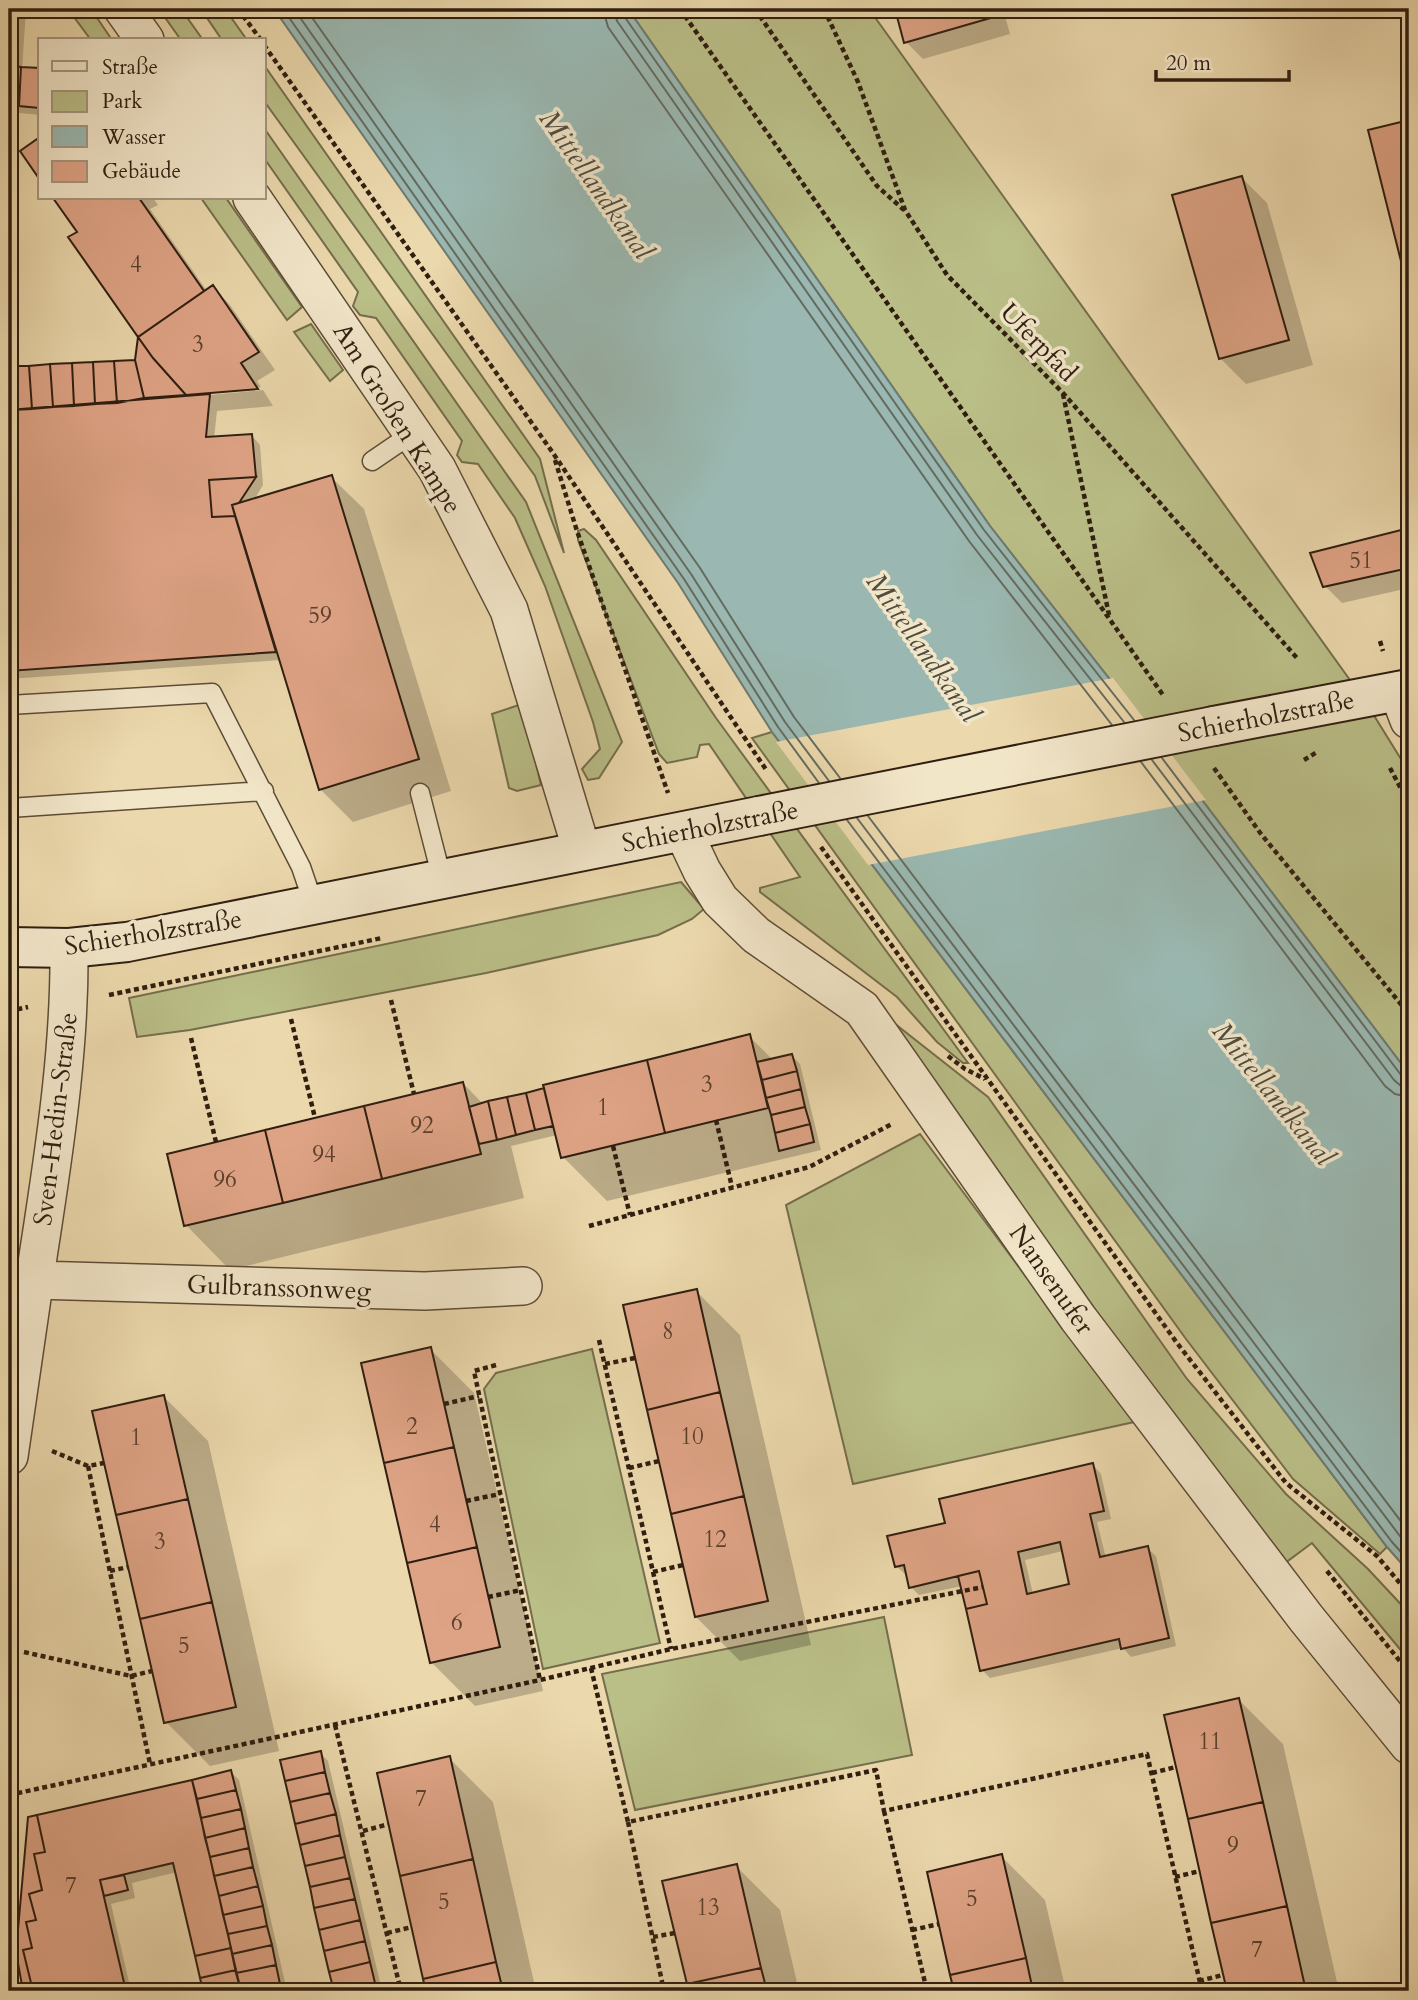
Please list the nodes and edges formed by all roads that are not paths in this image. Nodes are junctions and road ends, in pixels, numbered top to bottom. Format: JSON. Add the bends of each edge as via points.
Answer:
{"nodes":[{"id":1,"x":124,"y":9,"type":"edge"},
{"id":2,"x":144,"y":38,"type":"edge"},
{"id":3,"x":253,"y":200,"type":"edge"},
{"id":4,"x":413,"y":433,"type":"junction"},
{"id":5,"x":372,"y":461,"type":"dead end"},
{"id":6,"x":1405,"y":700,"type":"edge"},
{"id":7,"x":9,"y":705,"type":"edge"},
{"id":8,"x":264,"y":791,"type":"junction"},
{"id":9,"x":420,"y":793,"type":"dead end"},
{"id":10,"x":9,"y":808,"type":"edge"},
{"id":11,"x":677,"y":815,"type":"junction"},
{"id":12,"x":582,"y":851,"type":"junction"},
{"id":13,"x":442,"y":879,"type":"junction"},
{"id":14,"x":314,"y":905,"type":"junction"},
{"id":15,"x":9,"y":947,"type":"edge"},
{"id":16,"x":69,"y":948,"type":"junction"},
{"id":17,"x":35,"y":1280,"type":"junction"},
{"id":18,"x":523,"y":1286,"type":"dead end"},
{"id":19,"x":9,"y":1456,"type":"edge"},
{"id":20,"x":1409,"y":1745,"type":"edge"}],
"edges":[{"from":1,"to":2,"type":"street"},
{"from":3,"to":4,"type":"street","name":"Am Großen Kampe"},
{"from":4,"to":5,"type":"lane"},
{"from":4,"to":12,"type":"street","name":"Am Großen Kampe","via":[[509,610]]},
{"from":6,"to":11,"type":"street","name":"Schierholzstraße","bridge":true,"via":[[1214,726],[759,816]]},
{"from":7,"to":8,"type":"lane","via":[[212,692]]},
{"from":8,"to":10,"type":"lane"},
{"from":8,"to":14,"type":"lane"},
{"from":9,"to":13,"type":"lane"},
{"from":11,"to":12,"type":"street","name":"Schierholzstraße"},
{"from":11,"to":20,"type":"street","name":"Nansenufer","via":[[720,900],[756,935],[862,1009],[1078,1318],[1306,1618]]},
{"from":12,"to":13,"type":"street","name":"Schierholzstraße"},
{"from":13,"to":14,"type":"street","name":"Schierholzstraße"},
{"from":14,"to":16,"type":"street","name":"Schierholzstraße","via":[[127,942]]},
{"from":15,"to":16,"type":"street","name":"Schierholzstraße"},
{"from":16,"to":17,"type":"street","name":"Sven-Hedin-Straße","via":[[65,1052]]},
{"from":17,"to":18,"type":"street","name":"Gulbranssonweg","via":[[425,1291]]},
{"from":17,"to":19,"type":"street","name":"Sven-Hedin-Straße"}]}
